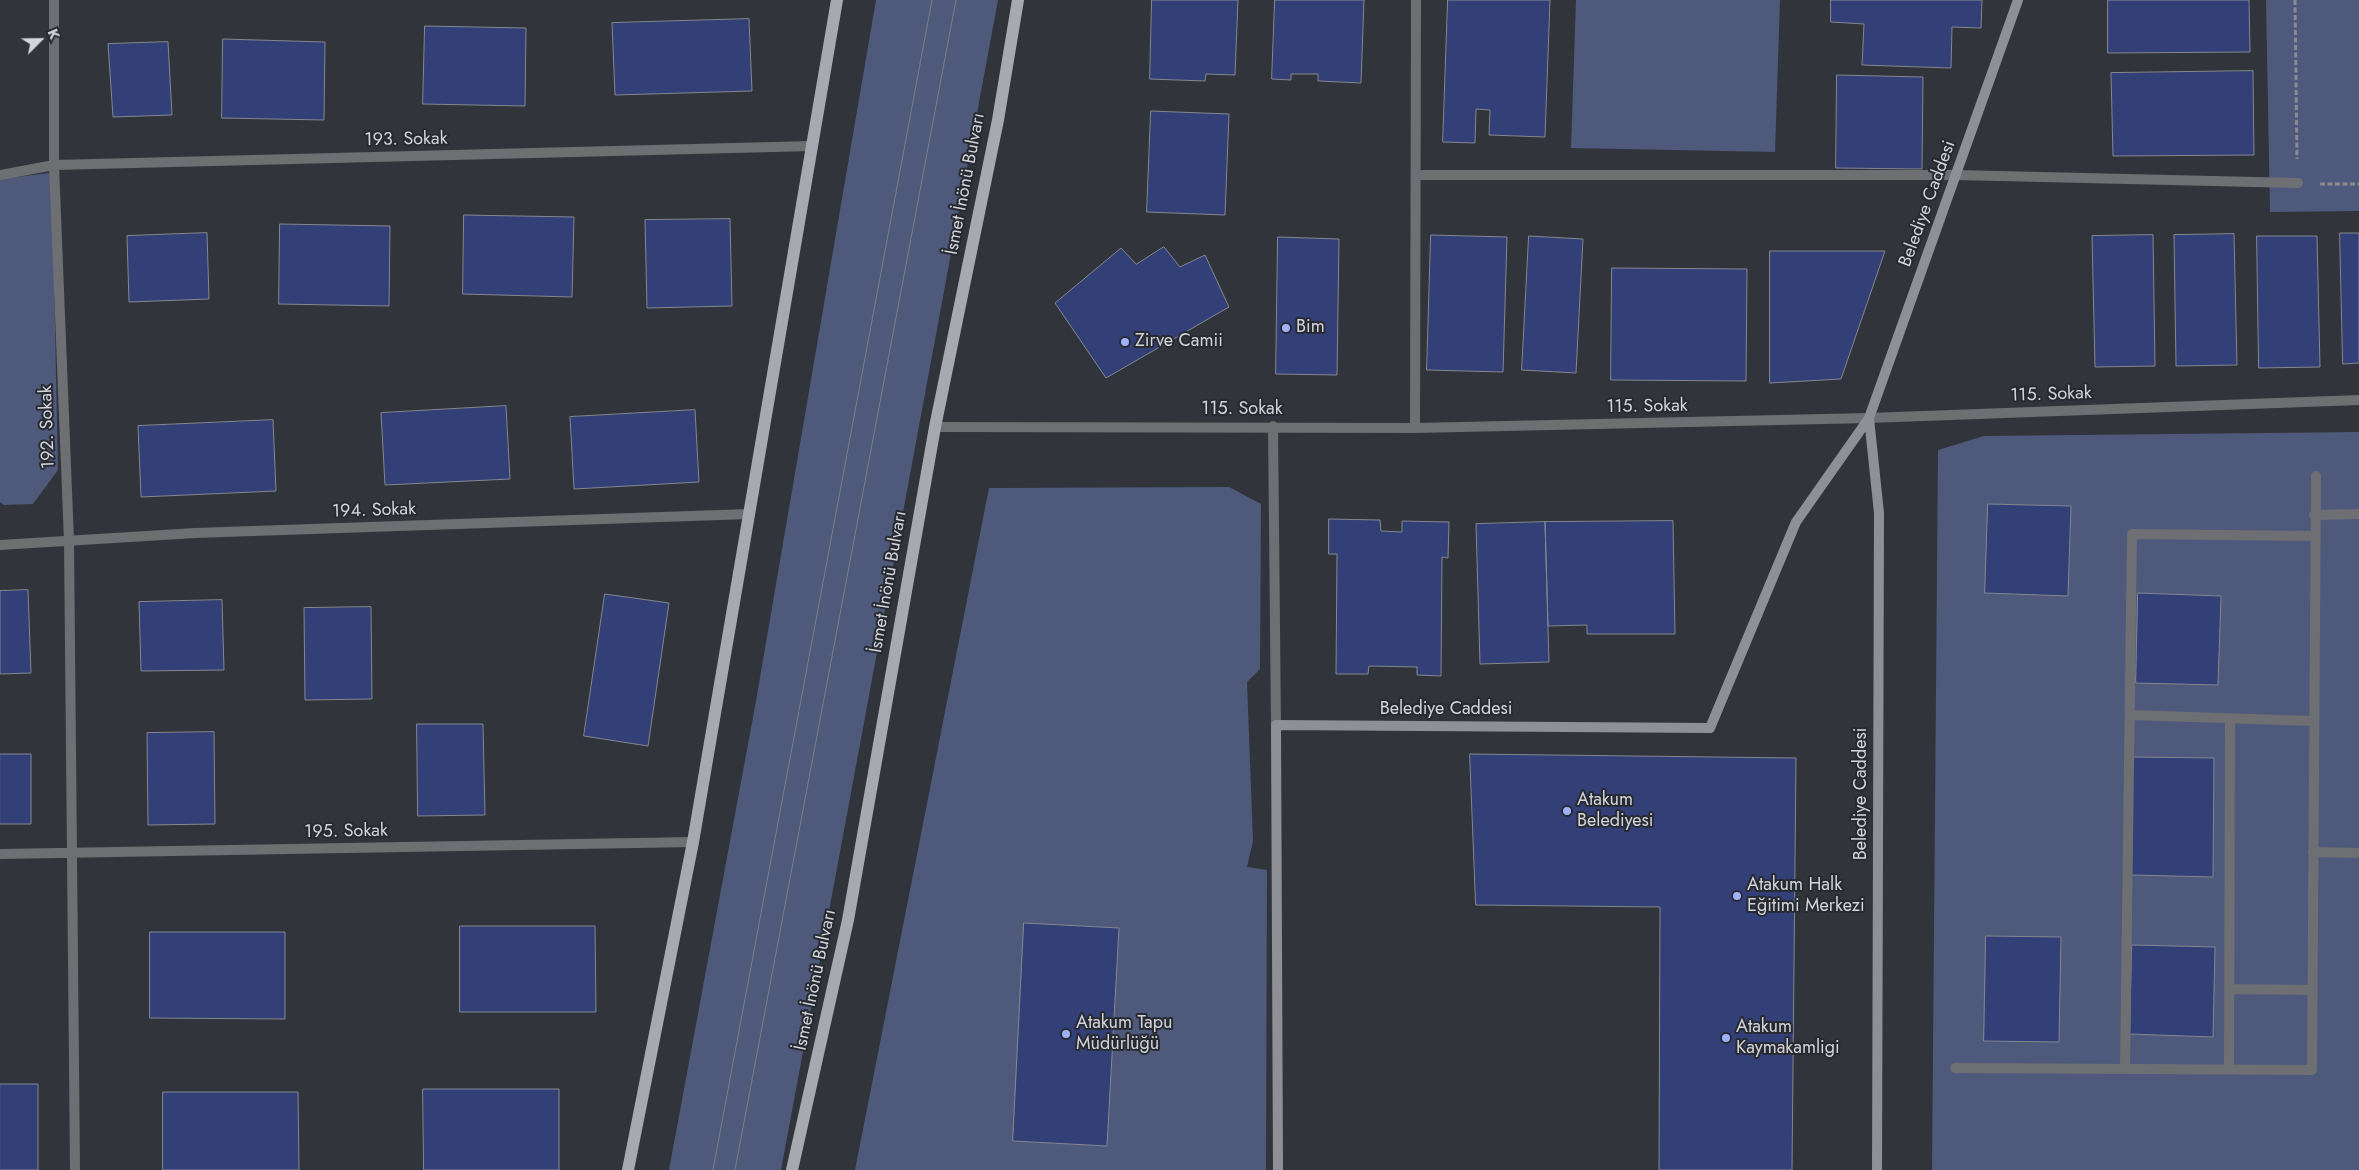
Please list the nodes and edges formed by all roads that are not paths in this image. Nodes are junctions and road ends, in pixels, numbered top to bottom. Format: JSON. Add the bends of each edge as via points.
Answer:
{"nodes":[{"id":1,"x":54,"y":0,"type":"edge"},
{"id":2,"x":837,"y":0,"type":"edge"},
{"id":3,"x":1018,"y":0,"type":"edge"},
{"id":4,"x":1416,"y":0,"type":"edge"},
{"id":5,"x":2018,"y":0,"type":"edge"},
{"id":6,"x":813,"y":146,"type":"junction"},
{"id":7,"x":54,"y":165,"type":"junction"},
{"id":8,"x":0,"y":175,"type":"edge"},
{"id":9,"x":1416,"y":175,"type":"junction"},
{"id":10,"x":1956,"y":175,"type":"junction"},
{"id":11,"x":2298,"y":183,"type":"road end"},
{"id":12,"x":2359,"y":400,"type":"edge"},
{"id":13,"x":1869,"y":418,"type":"junction"},
{"id":14,"x":1273,"y":426,"type":"junction"},
{"id":15,"x":935,"y":427,"type":"junction"},
{"id":16,"x":1415,"y":428,"type":"junction"},
{"id":17,"x":2316,"y":476,"type":"dead end"},
{"id":18,"x":749,"y":514,"type":"junction"},
{"id":19,"x":2359,"y":514,"type":"edge"},
{"id":20,"x":2314,"y":515,"type":"junction"},
{"id":21,"x":2314,"y":536,"type":"junction"},
{"id":22,"x":70,"y":541,"type":"junction"},
{"id":23,"x":0,"y":545,"type":"edge"},
{"id":24,"x":2130,"y":715,"type":"junction"},
{"id":25,"x":2230,"y":718,"type":"junction"},
{"id":26,"x":2313,"y":721,"type":"junction"},
{"id":27,"x":1276,"y":725,"type":"junction"},
{"id":28,"x":693,"y":842,"type":"junction"},
{"id":29,"x":2313,"y":852,"type":"junction"},
{"id":30,"x":74,"y":853,"type":"junction"},
{"id":31,"x":2359,"y":853,"type":"edge"},
{"id":32,"x":0,"y":854,"type":"edge"},
{"id":33,"x":2230,"y":990,"type":"junction"},
{"id":34,"x":2313,"y":990,"type":"junction"},
{"id":35,"x":1955,"y":1068,"type":"dead end"},
{"id":36,"x":2125,"y":1069,"type":"junction"},
{"id":37,"x":2229,"y":1070,"type":"junction"},
{"id":38,"x":75,"y":1170,"type":"edge"},
{"id":39,"x":628,"y":1170,"type":"edge"},
{"id":40,"x":792,"y":1170,"type":"edge"},
{"id":41,"x":1278,"y":1170,"type":"edge"},
{"id":42,"x":1878,"y":1170,"type":"edge"}],
"edges":[{"from":1,"to":7,"type":"street","name":"192. Sokak"},
{"from":2,"to":6,"type":"main road"},
{"from":3,"to":15,"type":"main road","name":"İsmet İnönü Bulvarı","via":[[998,120]]},
{"from":4,"to":9,"type":"street"},
{"from":5,"to":10,"type":"street","name":"Belediye Caddesi"},
{"from":6,"to":7,"type":"street","name":"193. Sokak"},
{"from":6,"to":18,"type":"main road"},
{"from":7,"to":8,"type":"street","name":"193. Sokak"},
{"from":7,"to":22,"type":"street","name":"192. Sokak"},
{"from":9,"to":10,"type":"street"},
{"from":9,"to":16,"type":"street"},
{"from":10,"to":11,"type":"street"},
{"from":10,"to":13,"type":"street","name":"Belediye Caddesi"},
{"from":12,"to":13,"type":"street","name":"115. Sokak"},
{"from":13,"to":16,"type":"street","name":"115. Sokak"},
{"from":13,"to":27,"type":"street","name":"Belediye Caddesi","via":[[1796,522],[1710,728]]},
{"from":13,"to":42,"type":"street","name":"Belediye Caddesi","via":[[1879,513]]},
{"from":14,"to":15,"type":"street","name":"115. Sokak"},
{"from":14,"to":16,"type":"street","name":"115. Sokak"},
{"from":14,"to":27,"type":"street"},
{"from":15,"to":40,"type":"main road","name":"İsmet İnönü Bulvarı","via":[[848,920]]},
{"from":17,"to":20,"type":"street"},
{"from":18,"to":22,"type":"street","name":"194. Sokak","via":[[195,533]]},
{"from":18,"to":28,"type":"main road"},
{"from":19,"to":20,"type":"street"},
{"from":20,"to":21,"type":"street"},
{"from":21,"to":24,"type":"street","via":[[2132,534]]},
{"from":21,"to":26,"type":"street"},
{"from":22,"to":23,"type":"street","name":"194. Sokak"},
{"from":22,"to":30,"type":"street","name":"192. Sokak"},
{"from":24,"to":25,"type":"street"},
{"from":24,"to":36,"type":"street"},
{"from":25,"to":26,"type":"street"},
{"from":25,"to":33,"type":"street"},
{"from":26,"to":29,"type":"street"},
{"from":27,"to":41,"type":"street"},
{"from":28,"to":30,"type":"street","name":"195. Sokak"},
{"from":28,"to":39,"type":"main road"},
{"from":29,"to":31,"type":"street"},
{"from":29,"to":34,"type":"street"},
{"from":30,"to":32,"type":"street","name":"195. Sokak"},
{"from":30,"to":38,"type":"street","name":"192. Sokak"},
{"from":33,"to":34,"type":"street"},
{"from":33,"to":37,"type":"street"},
{"from":34,"to":37,"type":"street","via":[[2312,1070]]},
{"from":35,"to":36,"type":"street"},
{"from":36,"to":37,"type":"street"}]}
